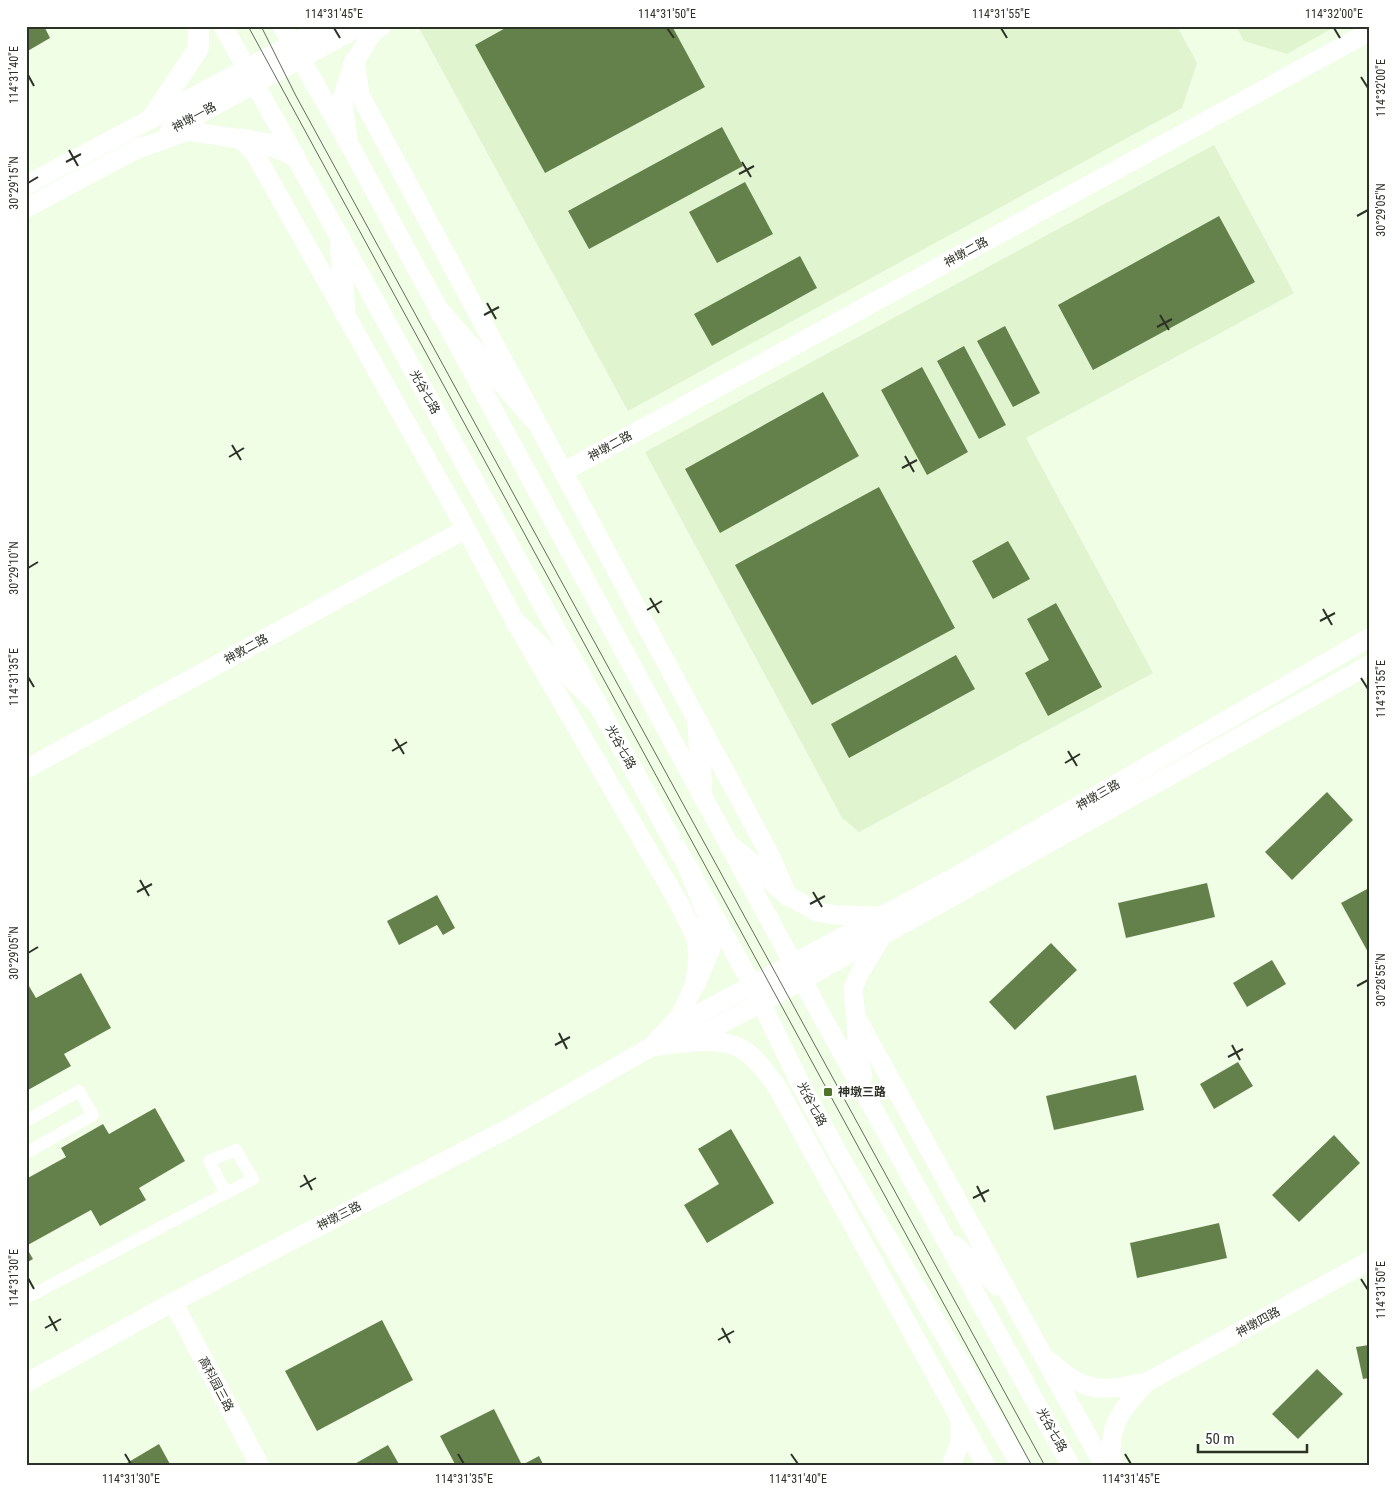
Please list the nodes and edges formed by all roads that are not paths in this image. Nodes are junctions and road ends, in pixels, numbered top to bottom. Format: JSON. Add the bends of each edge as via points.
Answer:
{"nodes":[{"id":1,"x":199,"y":26,"type":"edge"},
{"id":2,"x":204,"y":26,"type":"edge"},
{"id":3,"x":223,"y":26,"type":"edge"},
{"id":4,"x":282,"y":26,"type":"edge"},
{"id":5,"x":326,"y":26,"type":"edge"},
{"id":6,"x":361,"y":26,"type":"edge"},
{"id":7,"x":382,"y":26,"type":"edge"},
{"id":8,"x":1369,"y":32,"type":"edge"},
{"id":9,"x":198,"y":49,"type":"junction"},
{"id":10,"x":296,"y":52,"type":"junction"},
{"id":11,"x":355,"y":61,"type":"junction"},
{"id":12,"x":250,"y":76,"type":"junction"},
{"id":13,"x":152,"y":118,"type":"junction"},
{"id":14,"x":240,"y":139,"type":"junction"},
{"id":15,"x":347,"y":140,"type":"junction"},
{"id":16,"x":132,"y":151,"type":"junction"},
{"id":17,"x":294,"y":155,"type":"junction"},
{"id":18,"x":26,"y":185,"type":"edge"},
{"id":19,"x":26,"y":208,"type":"edge"},
{"id":20,"x":340,"y":238,"type":"junction"},
{"id":21,"x":440,"y":312,"type":"junction"},
{"id":22,"x":345,"y":313,"type":"junction"},
{"id":23,"x":534,"y":419,"type":"junction"},
{"id":24,"x":563,"y":472,"type":"junction"},
{"id":25,"x":466,"y":529,"type":"junction"},
{"id":26,"x":516,"y":623,"type":"junction"},
{"id":27,"x":1369,"y":638,"type":"edge"},
{"id":28,"x":1369,"y":665,"type":"edge"},
{"id":29,"x":596,"y":702,"type":"junction"},
{"id":30,"x":698,"y":722,"type":"junction"},
{"id":31,"x":26,"y":768,"type":"edge"},
{"id":32,"x":702,"y":794,"type":"junction"},
{"id":33,"x":731,"y":847,"type":"junction"},
{"id":34,"x":689,"y":869,"type":"junction"},
{"id":35,"x":787,"y":895,"type":"junction"},
{"id":36,"x":883,"y":916,"type":"junction"},
{"id":37,"x":883,"y":935,"type":"junction"},
{"id":38,"x":798,"y":971,"type":"junction"},
{"id":39,"x":695,"y":984,"type":"junction"},
{"id":40,"x":757,"y":994,"type":"junction"},
{"id":41,"x":856,"y":1017,"type":"junction"},
{"id":42,"x":665,"y":1031,"type":"junction"},
{"id":43,"x":682,"y":1044,"type":"junction"},
{"id":44,"x":651,"y":1046,"type":"junction"},
{"id":45,"x":739,"y":1048,"type":"junction"},
{"id":46,"x":799,"y":1081,"type":"junction"},
{"id":47,"x":869,"y":1100,"type":"junction"},
{"id":48,"x":26,"y":1121,"type":"edge"},
{"id":49,"x":26,"y":1153,"type":"edge"},
{"id":50,"x":840,"y":1157,"type":"junction"},
{"id":51,"x":226,"y":1193,"type":"dead end"},
{"id":52,"x":857,"y":1231,"type":"junction"},
{"id":53,"x":942,"y":1232,"type":"junction"},
{"id":54,"x":1369,"y":1261,"type":"edge"},
{"id":55,"x":26,"y":1298,"type":"edge"},
{"id":56,"x":1013,"y":1301,"type":"junction"},
{"id":57,"x":173,"y":1302,"type":"junction"},
{"id":58,"x":1042,"y":1353,"type":"junction"},
{"id":59,"x":1147,"y":1382,"type":"junction"},
{"id":60,"x":26,"y":1383,"type":"edge"},
{"id":61,"x":960,"y":1419,"type":"junction"},
{"id":62,"x":260,"y":1466,"type":"edge"},
{"id":63,"x":952,"y":1466,"type":"edge"},
{"id":64,"x":986,"y":1466,"type":"edge"},
{"id":65,"x":1021,"y":1466,"type":"edge"},
{"id":66,"x":1071,"y":1466,"type":"edge"},
{"id":67,"x":1104,"y":1466,"type":"edge"},
{"id":68,"x":1114,"y":1466,"type":"edge"}],
"edges":[{"from":1,"to":9,"type":"main road"},
{"from":2,"to":9,"type":"main road"},
{"from":3,"to":12,"type":"street","name":"光谷七路"},
{"from":4,"to":10,"type":"street","name":"光谷七路"},
{"from":5,"to":10,"type":"street","name":"神墩一路"},
{"from":6,"to":10,"type":"street","name":"神墩一路"},
{"from":7,"to":11,"type":"street","via":[[373,32]]},
{"from":8,"to":24,"type":"street","name":"神墩二路"},
{"from":9,"to":13,"type":"main road"},
{"from":10,"to":12,"type":"street","name":"神墩一路"},
{"from":10,"to":15,"type":"street","name":"光谷七路"},
{"from":11,"to":15,"type":"main road","via":[[342,102]]},
{"from":11,"to":23,"type":"street","via":[[360,95]]},
{"from":12,"to":13,"type":"street","name":"神墩一路"},
{"from":12,"to":16,"type":"street","name":"神墩一路"},
{"from":12,"to":17,"type":"street","name":"光谷七路"},
{"from":13,"to":18,"type":"street","name":"神墩一路"},
{"from":14,"to":16,"type":"street","via":[[188,131]]},
{"from":14,"to":17,"type":"main road","via":[[264,143]]},
{"from":14,"to":22,"type":"street","via":[[254,152]]},
{"from":15,"to":21,"type":"street","name":"光谷七路"},
{"from":16,"to":19,"type":"street","name":"神墩一路"},
{"from":17,"to":20,"type":"street","name":"光谷七路"},
{"from":20,"to":22,"type":"main road"},
{"from":20,"to":29,"type":"street","name":"光谷七路"},
{"from":21,"to":23,"type":"main road"},
{"from":21,"to":32,"type":"street","name":"光谷七路"},
{"from":22,"to":25,"type":"street"},
{"from":23,"to":24,"type":"street"},
{"from":24,"to":30,"type":"street"},
{"from":25,"to":26,"type":"street"},
{"from":25,"to":31,"type":"street","name":"神敦二路"},
{"from":26,"to":29,"type":"main road"},
{"from":26,"to":39,"type":"street","via":[[680,905],[696,938]]},
{"from":27,"to":36,"type":"street","name":"神墩三路"},
{"from":28,"to":37,"type":"street","name":"神墩三路"},
{"from":29,"to":34,"type":"street","name":"光谷七路"},
{"from":30,"to":32,"type":"main road"},
{"from":30,"to":35,"type":"street"},
{"from":32,"to":33,"type":"street","name":"光谷七路"},
{"from":33,"to":35,"type":"main road"},
{"from":33,"to":38,"type":"street","name":"光谷七路"},
{"from":34,"to":39,"type":"main road","via":[[708,915],[710,948]]},
{"from":34,"to":40,"type":"street","name":"光谷七路"},
{"from":35,"to":36,"type":"street","via":[[818,912]]},
{"from":36,"to":38,"type":"street","name":"神墩三路"},
{"from":37,"to":38,"type":"street","name":"神墩三路"},
{"from":37,"to":41,"type":"street","via":[[860,972],[854,989]]},
{"from":38,"to":40,"type":"street","name":"神墩三路"},
{"from":38,"to":47,"type":"street","name":"光谷七路"},
{"from":39,"to":42,"type":"street","via":[[680,1016]]},
{"from":40,"to":42,"type":"street","name":"神墩三路"},
{"from":40,"to":43,"type":"street","name":"神墩三路"},
{"from":40,"to":46,"type":"street","name":"光谷七路"},
{"from":41,"to":47,"type":"street","via":[[857,1050]]},
{"from":41,"to":56,"type":"street"},
{"from":42,"to":44,"type":"street"},
{"from":43,"to":44,"type":"street"},
{"from":43,"to":45,"type":"street","via":[[710,1042]]},
{"from":44,"to":57,"type":"street","name":"神墩三路","via":[[513,1126]]},
{"from":45,"to":46,"type":"street","via":[[775,1058]]},
{"from":45,"to":52,"type":"street","via":[[760,1064],[777,1086]]},
{"from":46,"to":50,"type":"street","name":"光谷七路"},
{"from":47,"to":53,"type":"street","name":"光谷七路"},
{"from":48,"to":49,"type":"street","via":[[79,1091],[93,1115]]},
{"from":50,"to":52,"type":"street"},
{"from":50,"to":65,"type":"street","name":"光谷七路"},
{"from":51,"to":55,"type":"street"},
{"from":52,"to":61,"type":"street"},
{"from":53,"to":56,"type":"street"},
{"from":53,"to":66,"type":"street","name":"光谷七路"},
{"from":54,"to":59,"type":"street","name":"神墩四路"},
{"from":56,"to":58,"type":"street"},
{"from":57,"to":60,"type":"street","name":"神墩三路"},
{"from":57,"to":62,"type":"street","name":"高科园三路"},
{"from":58,"to":59,"type":"street","via":[[1064,1375],[1085,1386],[1107,1391]]},
{"from":58,"to":67,"type":"street"},
{"from":59,"to":68,"type":"street","via":[[1123,1408],[1111,1432]]},
{"from":61,"to":63,"type":"street","via":[[960,1442]]},
{"from":61,"to":64,"type":"street"}]}
